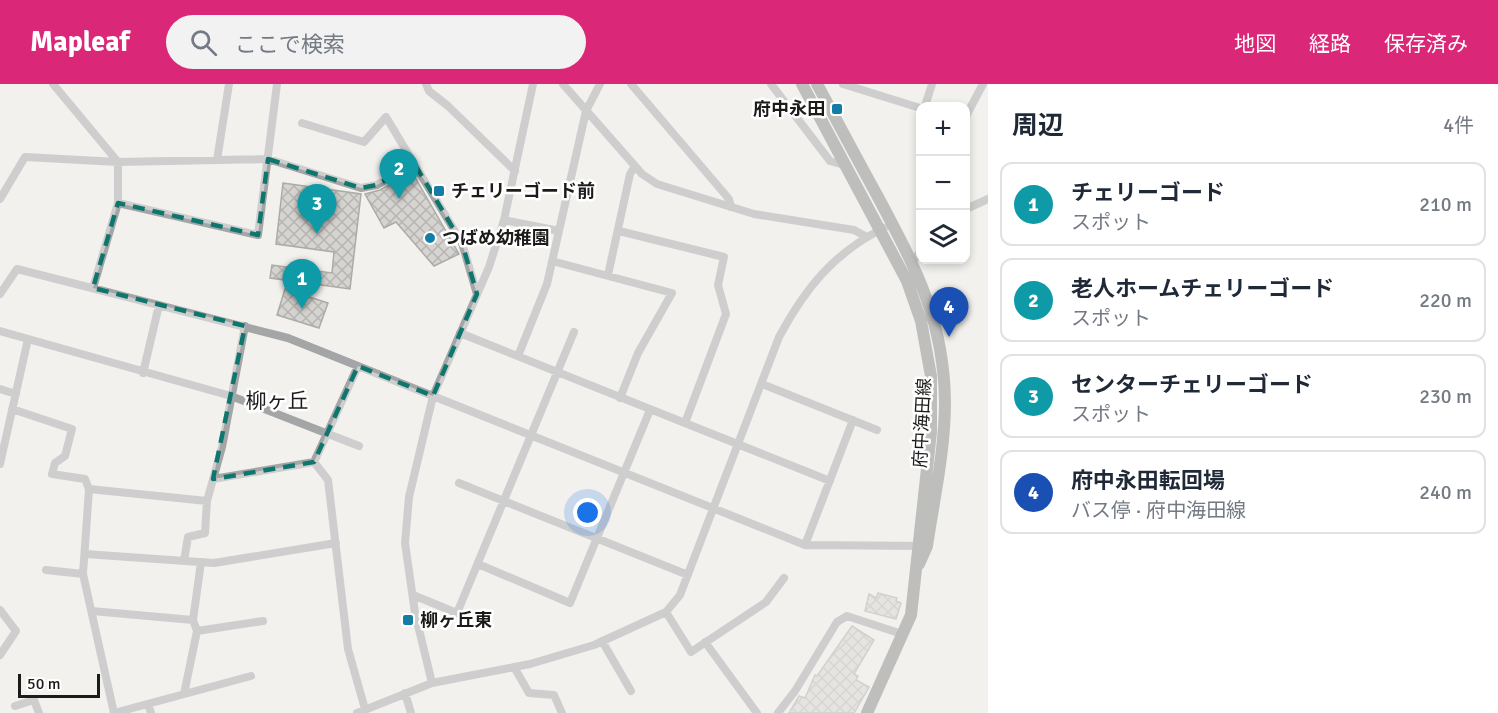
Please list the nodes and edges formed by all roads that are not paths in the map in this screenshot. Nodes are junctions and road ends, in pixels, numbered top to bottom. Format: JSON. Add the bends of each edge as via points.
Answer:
{"nodes":[{"id":1,"x":53,"y":84,"type":"edge"},
{"id":2,"x":229,"y":84,"type":"edge"},
{"id":3,"x":277,"y":84,"type":"edge"},
{"id":4,"x":426,"y":84,"type":"edge"},
{"id":5,"x":533,"y":84,"type":"edge"},
{"id":6,"x":563,"y":84,"type":"edge"},
{"id":7,"x":600,"y":84,"type":"edge"},
{"id":8,"x":631,"y":84,"type":"edge"},
{"id":9,"x":771,"y":84,"type":"edge"},
{"id":10,"x":802,"y":84,"type":"edge"},
{"id":11,"x":817,"y":84,"type":"edge"},
{"id":12,"x":843,"y":84,"type":"edge"},
{"id":13,"x":932,"y":84,"type":"edge"},
{"id":14,"x":870,"y":88,"type":"edge"},
{"id":15,"x":984,"y":88,"type":"edge"},
{"id":16,"x":925,"y":102,"type":"edge"},
{"id":17,"x":916,"y":104,"type":"edge"},
{"id":18,"x":970,"y":110,"type":"edge"},
{"id":19,"x":586,"y":111,"type":"junction"},
{"id":20,"x":302,"y":123,"type":"dead end"},
{"id":21,"x":268,"y":159,"type":"junction"},
{"id":22,"x":218,"y":160,"type":"junction"},
{"id":23,"x":118,"y":162,"type":"junction"},
{"id":24,"x":414,"y":163,"type":"junction"},
{"id":25,"x":844,"y":165,"type":"junction"},
{"id":26,"x":635,"y":166,"type":"junction"},
{"id":27,"x":514,"y":171,"type":"junction"},
{"id":28,"x":0,"y":199,"type":"edge"},
{"id":29,"x":988,"y":199,"type":"edge"},
{"id":30,"x":118,"y":203,"type":"junction"},
{"id":31,"x":730,"y":207,"type":"junction"},
{"id":32,"x":970,"y":207,"type":"edge"},
{"id":33,"x":504,"y":220,"type":"junction"},
{"id":34,"x":892,"y":224,"type":"junction"},
{"id":35,"x":879,"y":230,"type":"junction"},
{"id":36,"x":559,"y":231,"type":"junction"},
{"id":37,"x":619,"y":231,"type":"junction"},
{"id":38,"x":867,"y":237,"type":"junction"},
{"id":39,"x":916,"y":256,"type":"edge"},
{"id":40,"x":552,"y":261,"type":"junction"},
{"id":41,"x":919,"y":264,"type":"edge"},
{"id":42,"x":609,"y":274,"type":"junction"},
{"id":43,"x":93,"y":288,"type":"junction"},
{"id":44,"x":0,"y":294,"type":"edge"},
{"id":45,"x":477,"y":294,"type":"junction"},
{"id":46,"x":159,"y":305,"type":"junction"},
{"id":47,"x":245,"y":326,"type":"junction"},
{"id":48,"x":0,"y":332,"type":"edge"},
{"id":49,"x":574,"y":332,"type":"dead end"},
{"id":50,"x":460,"y":333,"type":"junction"},
{"id":51,"x":28,"y":339,"type":"junction"},
{"id":52,"x":518,"y":356,"type":"junction"},
{"id":53,"x":358,"y":366,"type":"junction"},
{"id":54,"x":143,"y":373,"type":"junction"},
{"id":55,"x":558,"y":373,"type":"junction"},
{"id":56,"x":762,"y":384,"type":"junction"},
{"id":57,"x":0,"y":389,"type":"edge"},
{"id":58,"x":16,"y":394,"type":"junction"},
{"id":59,"x":231,"y":396,"type":"junction"},
{"id":60,"x":433,"y":396,"type":"junction"},
{"id":61,"x":620,"y":398,"type":"junction"},
{"id":62,"x":12,"y":409,"type":"junction"},
{"id":63,"x":650,"y":410,"type":"junction"},
{"id":64,"x":853,"y":420,"type":"junction"},
{"id":65,"x":685,"y":423,"type":"junction"},
{"id":66,"x":877,"y":430,"type":"dead end"},
{"id":67,"x":329,"y":433,"type":"junction"},
{"id":68,"x":532,"y":436,"type":"junction"},
{"id":69,"x":739,"y":444,"type":"junction"},
{"id":70,"x":359,"y":446,"type":"dead end"},
{"id":71,"x":314,"y":462,"type":"junction"},
{"id":72,"x":0,"y":464,"type":"edge"},
{"id":73,"x":624,"y":472,"type":"junction"},
{"id":74,"x":213,"y":479,"type":"junction"},
{"id":75,"x":830,"y":481,"type":"junction"},
{"id":76,"x":459,"y":483,"type":"dead end"},
{"id":77,"x":89,"y":489,"type":"junction"},
{"id":78,"x":207,"y":501,"type":"junction"},
{"id":79,"x":504,"y":503,"type":"junction"},
{"id":80,"x":714,"y":508,"type":"junction"},
{"id":81,"x":596,"y":539,"type":"junction"},
{"id":82,"x":336,"y":543,"type":"junction"},
{"id":83,"x":805,"y":545,"type":"junction"},
{"id":84,"x":922,"y":546,"type":"junction"},
{"id":85,"x":85,"y":554,"type":"junction"},
{"id":86,"x":184,"y":561,"type":"junction"},
{"id":87,"x":201,"y":562,"type":"junction"},
{"id":88,"x":478,"y":564,"type":"junction"},
{"id":89,"x":46,"y":570,"type":"dead end"},
{"id":90,"x":83,"y":574,"type":"junction"},
{"id":91,"x":688,"y":575,"type":"junction"},
{"id":92,"x":784,"y":578,"type":"dead end"},
{"id":93,"x":413,"y":595,"type":"junction"},
{"id":94,"x":0,"y":610,"type":"edge"},
{"id":95,"x":92,"y":612,"type":"junction"},
{"id":96,"x":666,"y":612,"type":"junction"},
{"id":97,"x":193,"y":620,"type":"junction"},
{"id":98,"x":263,"y":621,"type":"dead end"},
{"id":99,"x":197,"y":631,"type":"junction"},
{"id":100,"x":902,"y":634,"type":"junction"},
{"id":101,"x":602,"y":641,"type":"junction"},
{"id":102,"x":705,"y":642,"type":"junction"},
{"id":103,"x":0,"y":656,"type":"edge"},
{"id":104,"x":514,"y":667,"type":"junction"},
{"id":105,"x":251,"y":676,"type":"dead end"},
{"id":106,"x":432,"y":683,"type":"junction"},
{"id":107,"x":631,"y":691,"type":"dead end"},
{"id":108,"x":405,"y":693,"type":"junction"},
{"id":109,"x":184,"y":694,"type":"junction"},
{"id":110,"x":148,"y":704,"type":"junction"},
{"id":111,"x":15,"y":706,"type":"dead end"},
{"id":112,"x":361,"y":711,"type":"edge"},
{"id":113,"x":39,"y":713,"type":"edge"},
{"id":114,"x":151,"y":713,"type":"edge"},
{"id":115,"x":411,"y":713,"type":"edge"},
{"id":116,"x":562,"y":713,"type":"edge"},
{"id":117,"x":757,"y":713,"type":"edge"},
{"id":118,"x":778,"y":713,"type":"edge"},
{"id":119,"x":867,"y":713,"type":"edge"}],
"edges":[{"from":1,"to":23,"type":"street"},
{"from":2,"to":22,"type":"street"},
{"from":3,"to":21,"type":"street"},
{"from":4,"to":27,"type":"street"},
{"from":5,"to":27,"type":"street"},
{"from":6,"to":19,"type":"street"},
{"from":7,"to":19,"type":"street"},
{"from":8,"to":31,"type":"street","via":[[729,199]]},
{"from":9,"to":25,"type":"street","via":[[830,161]]},
{"from":10,"to":25,"type":"main road","name":"府中海田線"},
{"from":11,"to":34,"type":"main road","name":"府中海田線"},
{"from":12,"to":14,"type":"street"},
{"from":13,"to":16,"type":"street"},
{"from":14,"to":17,"type":"street"},
{"from":15,"to":18,"type":"street"},
{"from":19,"to":26,"type":"street"},
{"from":19,"to":36,"type":"street"},
{"from":20,"to":24,"type":"street","via":[[364,142],[386,117]]},
{"from":21,"to":22,"type":"street"},
{"from":21,"to":24,"type":"street","via":[[361,188],[377,185]]},
{"from":21,"to":30,"type":"street","via":[[258,234]]},
{"from":22,"to":23,"type":"street"},
{"from":23,"to":28,"type":"street","via":[[25,157]]},
{"from":23,"to":30,"type":"street"},
{"from":24,"to":45,"type":"street","via":[[462,243]]},
{"from":25,"to":35,"type":"main road","name":"府中海田線"},
{"from":26,"to":31,"type":"street","via":[[657,184]]},
{"from":26,"to":37,"type":"street"},
{"from":27,"to":33,"type":"street"},
{"from":29,"to":32,"type":"street"},
{"from":30,"to":43,"type":"street"},
{"from":31,"to":38,"type":"street","via":[[854,230]]},
{"from":33,"to":36,"type":"street"},
{"from":33,"to":45,"type":"street"},
{"from":34,"to":35,"type":"street"},
{"from":34,"to":39,"type":"main road","name":"府中海田線"},
{"from":35,"to":38,"type":"street"},
{"from":35,"to":84,"type":"main road","name":"府中海田線","via":[[912,294],[929,362],[932,418]]},
{"from":36,"to":40,"type":"street"},
{"from":37,"to":42,"type":"street"},
{"from":37,"to":65,"type":"street","via":[[724,257],[718,285],[726,314]]},
{"from":38,"to":56,"type":"street","via":[[820,274],[800,298],[779,337]]},
{"from":40,"to":42,"type":"street"},
{"from":40,"to":52,"type":"street","via":[[547,284]]},
{"from":41,"to":84,"type":"main road","name":"府中海田線","via":[[936,329],[944,386],[943,442]]},
{"from":42,"to":61,"type":"street","via":[[672,293],[638,353]]},
{"from":43,"to":44,"type":"street","via":[[17,269]]},
{"from":43,"to":46,"type":"street"},
{"from":45,"to":50,"type":"street"},
{"from":46,"to":47,"type":"street"},
{"from":46,"to":54,"type":"street"},
{"from":47,"to":53,"type":"street","via":[[288,338]]},
{"from":47,"to":59,"type":"street"},
{"from":48,"to":51,"type":"street"},
{"from":49,"to":55,"type":"street"},
{"from":50,"to":52,"type":"street"},
{"from":50,"to":60,"type":"street"},
{"from":51,"to":54,"type":"street"},
{"from":51,"to":58,"type":"street"},
{"from":52,"to":55,"type":"street"},
{"from":53,"to":60,"type":"street"},
{"from":53,"to":67,"type":"street"},
{"from":54,"to":59,"type":"street"},
{"from":55,"to":61,"type":"street"},
{"from":55,"to":68,"type":"street"},
{"from":56,"to":64,"type":"street"},
{"from":56,"to":69,"type":"street"},
{"from":57,"to":58,"type":"street"},
{"from":58,"to":62,"type":"street"},
{"from":59,"to":67,"type":"street"},
{"from":59,"to":74,"type":"street"},
{"from":60,"to":68,"type":"street"},
{"from":60,"to":93,"type":"street","via":[[409,497],[405,543]]},
{"from":61,"to":63,"type":"street"},
{"from":62,"to":72,"type":"street"},
{"from":62,"to":77,"type":"street","via":[[72,429],[65,456],[55,463],[52,474],[86,479]]},
{"from":63,"to":65,"type":"street"},
{"from":63,"to":73,"type":"street"},
{"from":64,"to":66,"type":"street"},
{"from":64,"to":75,"type":"street"},
{"from":65,"to":69,"type":"street"},
{"from":67,"to":70,"type":"street"},
{"from":67,"to":71,"type":"street"},
{"from":68,"to":73,"type":"street"},
{"from":68,"to":79,"type":"street"},
{"from":69,"to":75,"type":"street"},
{"from":69,"to":80,"type":"street"},
{"from":71,"to":74,"type":"street"},
{"from":71,"to":82,"type":"street","via":[[328,480]]},
{"from":73,"to":80,"type":"street"},
{"from":73,"to":81,"type":"street"},
{"from":74,"to":78,"type":"street"},
{"from":75,"to":83,"type":"street"},
{"from":76,"to":79,"type":"street"},
{"from":77,"to":78,"type":"street"},
{"from":77,"to":85,"type":"street"},
{"from":78,"to":86,"type":"street","via":[[205,533],[188,537]]},
{"from":79,"to":81,"type":"street"},
{"from":79,"to":88,"type":"street"},
{"from":80,"to":83,"type":"street"},
{"from":80,"to":91,"type":"street"},
{"from":81,"to":88,"type":"street","via":[[570,603]]},
{"from":81,"to":91,"type":"street"},
{"from":82,"to":87,"type":"street"},
{"from":82,"to":112,"type":"street","via":[[348,649]]},
{"from":83,"to":84,"type":"street"},
{"from":84,"to":100,"type":"main road","name":"府中海田線","via":[[911,615]]},
{"from":85,"to":86,"type":"street"},
{"from":85,"to":90,"type":"street"},
{"from":86,"to":87,"type":"street"},
{"from":87,"to":97,"type":"street"},
{"from":88,"to":93,"type":"street","via":[[457,613]]},
{"from":89,"to":90,"type":"street"},
{"from":90,"to":95,"type":"street"},
{"from":91,"to":96,"type":"street","via":[[680,595]]},
{"from":92,"to":102,"type":"street","via":[[766,602]]},
{"from":93,"to":106,"type":"street"},
{"from":94,"to":103,"type":"street","via":[[16,631]]},
{"from":95,"to":97,"type":"street"},
{"from":95,"to":110,"type":"street","via":[[114,713]]},
{"from":96,"to":101,"type":"street"},
{"from":96,"to":102,"type":"street","via":[[691,652]]},
{"from":97,"to":99,"type":"street"},
{"from":98,"to":99,"type":"street"},
{"from":99,"to":109,"type":"street"},
{"from":100,"to":118,"type":"street","via":[[847,616],[837,622]]},
{"from":100,"to":119,"type":"main road","name":"府中海田線"},
{"from":101,"to":104,"type":"street"},
{"from":101,"to":107,"type":"street"},
{"from":102,"to":117,"type":"street"},
{"from":104,"to":106,"type":"street"},
{"from":104,"to":116,"type":"street","via":[[529,693],[554,695]]},
{"from":105,"to":109,"type":"street"},
{"from":106,"to":108,"type":"street"},
{"from":108,"to":112,"type":"street"},
{"from":108,"to":115,"type":"street"},
{"from":109,"to":110,"type":"street"},
{"from":110,"to":114,"type":"street"},
{"from":111,"to":113,"type":"street","via":[[34,700]]}]}
